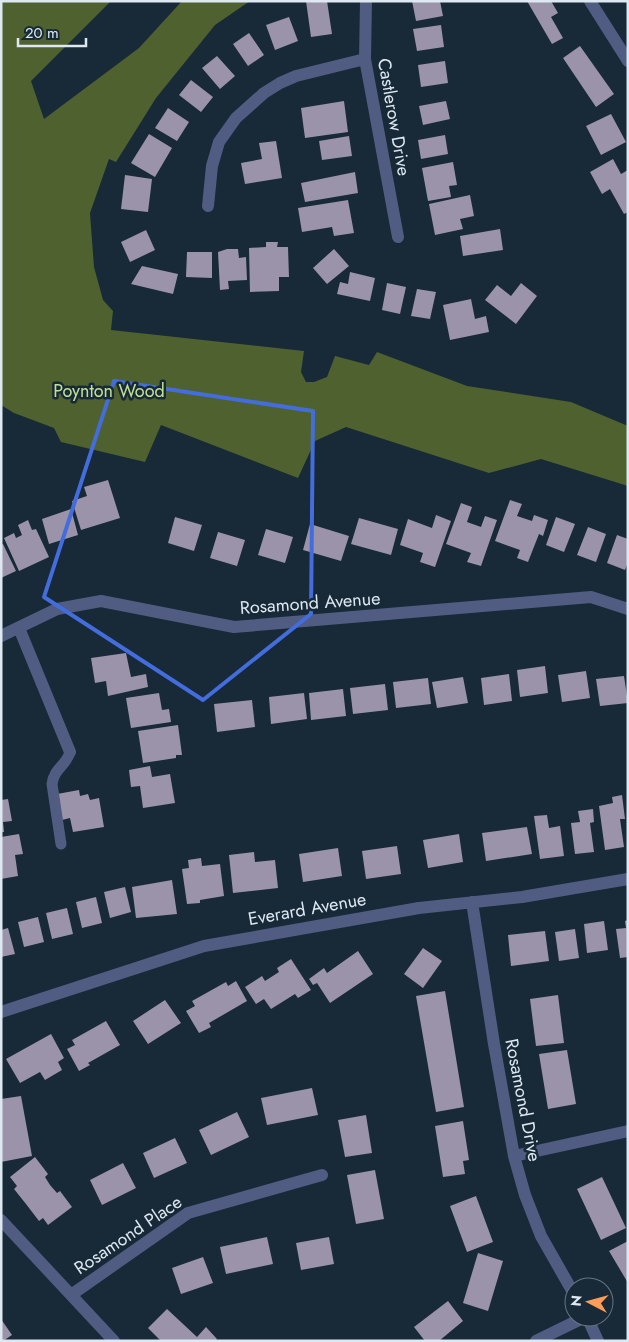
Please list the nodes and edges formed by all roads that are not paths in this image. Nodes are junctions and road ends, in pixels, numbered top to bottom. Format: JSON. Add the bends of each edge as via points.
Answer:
{"nodes":[{"id":1,"x":366,"y":1,"type":"edge"},
{"id":2,"x":590,"y":1,"type":"edge"},
{"id":3,"x":365,"y":59,"type":"junction"},
{"id":4,"x":628,"y":61,"type":"edge"},
{"id":5,"x":208,"y":206,"type":"dead end"},
{"id":6,"x":398,"y":237,"type":"dead end"},
{"id":7,"x":628,"y":609,"type":"edge"},
{"id":8,"x":19,"y":628,"type":"junction"},
{"id":9,"x":1,"y":636,"type":"edge"},
{"id":10,"x":70,"y":752,"type":"joint"},
{"id":11,"x":61,"y":844,"type":"dead end"},
{"id":12,"x":628,"y":879,"type":"edge"},
{"id":13,"x":472,"y":902,"type":"junction"},
{"id":14,"x":1,"y":1012,"type":"edge"},
{"id":15,"x":628,"y":1130,"type":"edge"},
{"id":16,"x":514,"y":1156,"type":"junction"},
{"id":17,"x":322,"y":1175,"type":"dead end"},
{"id":18,"x":1,"y":1220,"type":"edge"},
{"id":19,"x":564,"y":1277,"type":"edge"},
{"id":20,"x":71,"y":1295,"type":"junction"},
{"id":21,"x":565,"y":1327,"type":"edge"},
{"id":22,"x":591,"y":1327,"type":"edge"},
{"id":23,"x":114,"y":1341,"type":"edge"},
{"id":24,"x":536,"y":1341,"type":"edge"},
{"id":25,"x":598,"y":1341,"type":"edge"}],
"edges":[{"from":1,"to":3,"type":"street","name":"Castlerow Drive"},
{"from":2,"to":4,"type":"street"},
{"from":3,"to":5,"type":"street","via":[[280,83],[236,118],[220,142],[212,166]]},
{"from":3,"to":6,"type":"street","name":"Castlerow Drive"},
{"from":7,"to":8,"type":"street","name":"Rosamond Avenue","via":[[591,597],[234,627],[101,601],[57,609]]},
{"from":8,"to":9,"type":"street","name":"Rosamond Avenue"},
{"from":8,"to":10,"type":"street"},
{"from":10,"to":11,"type":"lane","via":[[52,784]]},
{"from":12,"to":13,"type":"street","name":"Everard Avenue"},
{"from":13,"to":14,"type":"street","name":"Everard Avenue","via":[[419,908],[204,946]]},
{"from":13,"to":16,"type":"street","name":"Rosamond Drive"},
{"from":15,"to":16,"type":"street"},
{"from":16,"to":19,"type":"street","name":"Rosamond Drive","via":[[541,1236]]},
{"from":17,"to":20,"type":"street","name":"Rosamond Place","via":[[188,1213]]},
{"from":18,"to":20,"type":"street"},
{"from":20,"to":23,"type":"street"},
{"from":21,"to":24,"type":"street"},
{"from":22,"to":25,"type":"street"}]}
